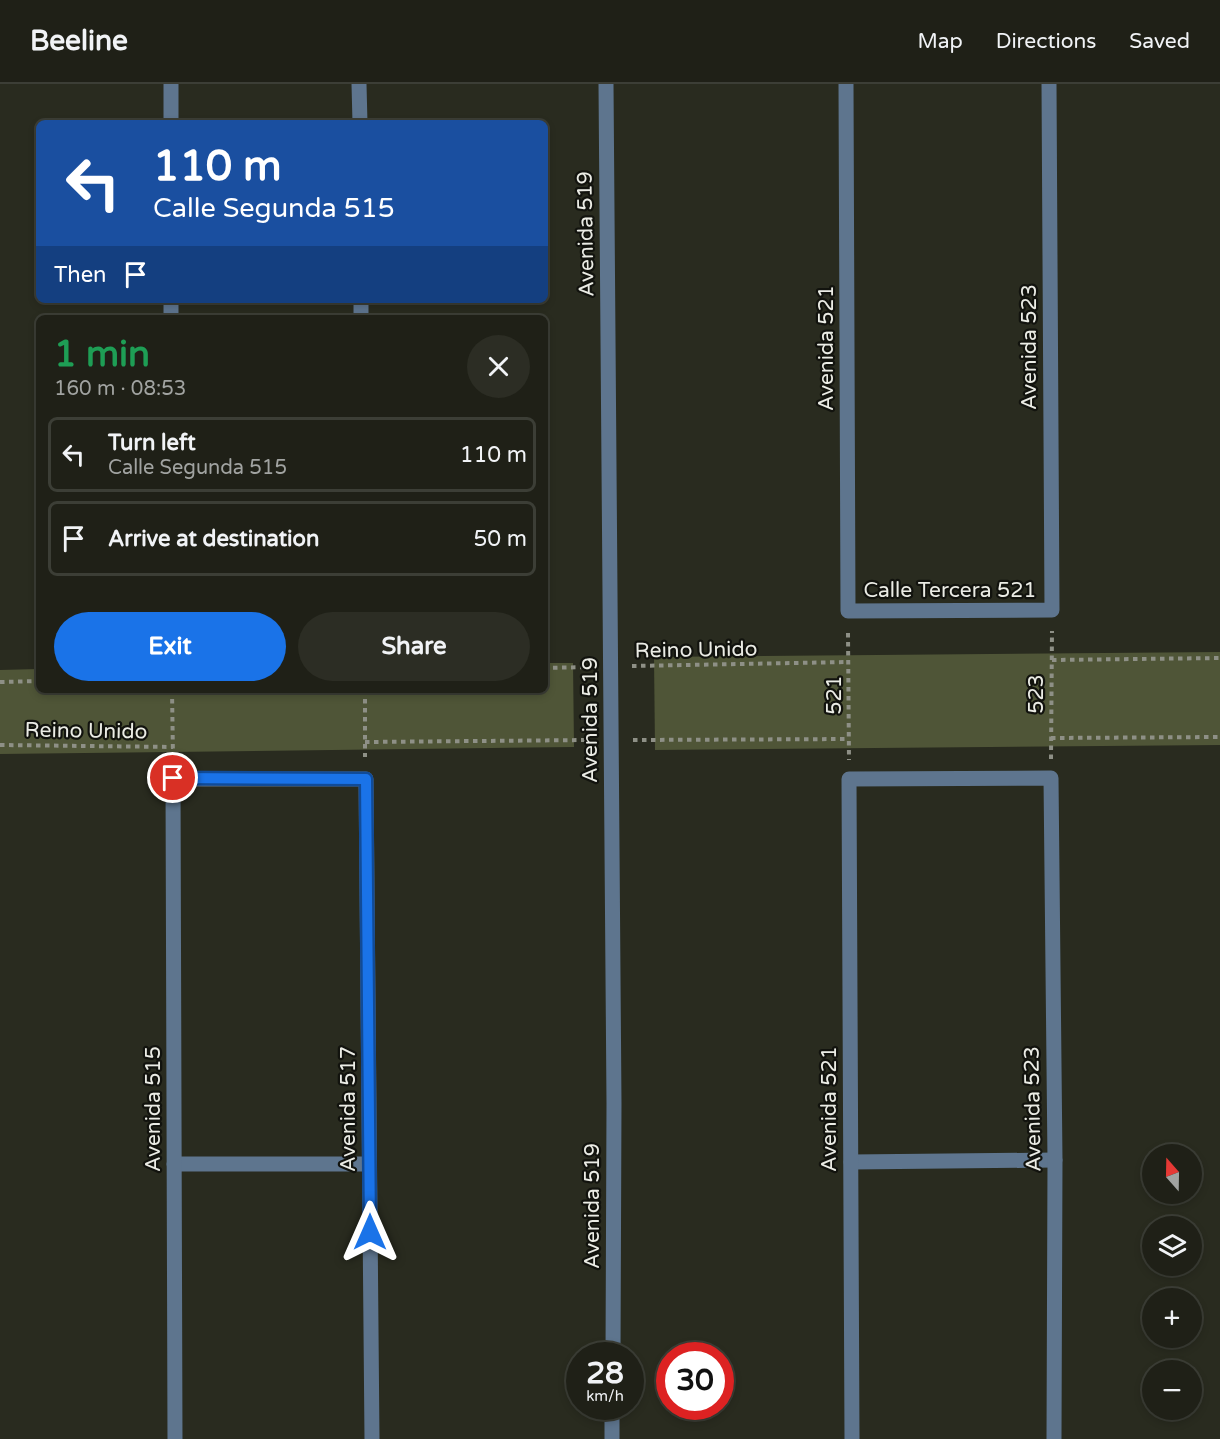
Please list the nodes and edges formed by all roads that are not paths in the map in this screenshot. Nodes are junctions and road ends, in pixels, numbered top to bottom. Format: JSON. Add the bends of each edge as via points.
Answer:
{"nodes":[{"id":1,"x":171,"y":84,"type":"edge"},
{"id":2,"x":359,"y":84,"type":"edge"},
{"id":3,"x":606,"y":84,"type":"edge"},
{"id":4,"x":846,"y":84,"type":"edge"},
{"id":5,"x":1048,"y":84,"type":"edge"},
{"id":6,"x":171,"y":120,"type":"edge"},
{"id":7,"x":360,"y":120,"type":"edge"},
{"id":8,"x":1052,"y":610,"type":"joint"},
{"id":9,"x":848,"y":611,"type":"joint"},
{"id":10,"x":173,"y":778,"type":"joint"},
{"id":11,"x":849,"y":779,"type":"joint"},
{"id":12,"x":1055,"y":1160,"type":"junction"},
{"id":13,"x":851,"y":1162,"type":"junction"},
{"id":14,"x":174,"y":1164,"type":"junction"},
{"id":15,"x":369,"y":1164,"type":"junction"},
{"id":16,"x":613,"y":1342,"type":"edge"},
{"id":17,"x":612,"y":1420,"type":"edge"},
{"id":18,"x":175,"y":1439,"type":"edge"},
{"id":19,"x":372,"y":1439,"type":"edge"},
{"id":20,"x":612,"y":1439,"type":"edge"},
{"id":21,"x":852,"y":1439,"type":"edge"},
{"id":22,"x":1054,"y":1439,"type":"edge"}],
"edges":[{"from":1,"to":6,"type":"street"},
{"from":2,"to":7,"type":"street"},
{"from":3,"to":16,"type":"street","name":"Avenida 519"},
{"from":4,"to":9,"type":"street","name":"Avenida 521"},
{"from":5,"to":8,"type":"street","name":"Avenida 523"},
{"from":8,"to":9,"type":"street","name":"Calle Tercera 521"},
{"from":10,"to":14,"type":"street","name":"Avenida 515"},
{"from":10,"to":15,"type":"street","name":"Avenida 517","via":[[366,779]]},
{"from":11,"to":12,"type":"street","name":"Avenida 523","via":[[1050,778]]},
{"from":11,"to":13,"type":"street","name":"Avenida 521"},
{"from":12,"to":13,"type":"street"},
{"from":12,"to":22,"type":"street","name":"Avenida 523"},
{"from":13,"to":21,"type":"street","name":"Avenida 521"},
{"from":14,"to":15,"type":"street"},
{"from":14,"to":18,"type":"street","name":"Avenida 515"},
{"from":15,"to":19,"type":"street","name":"Avenida 517"},
{"from":17,"to":20,"type":"street"}]}
